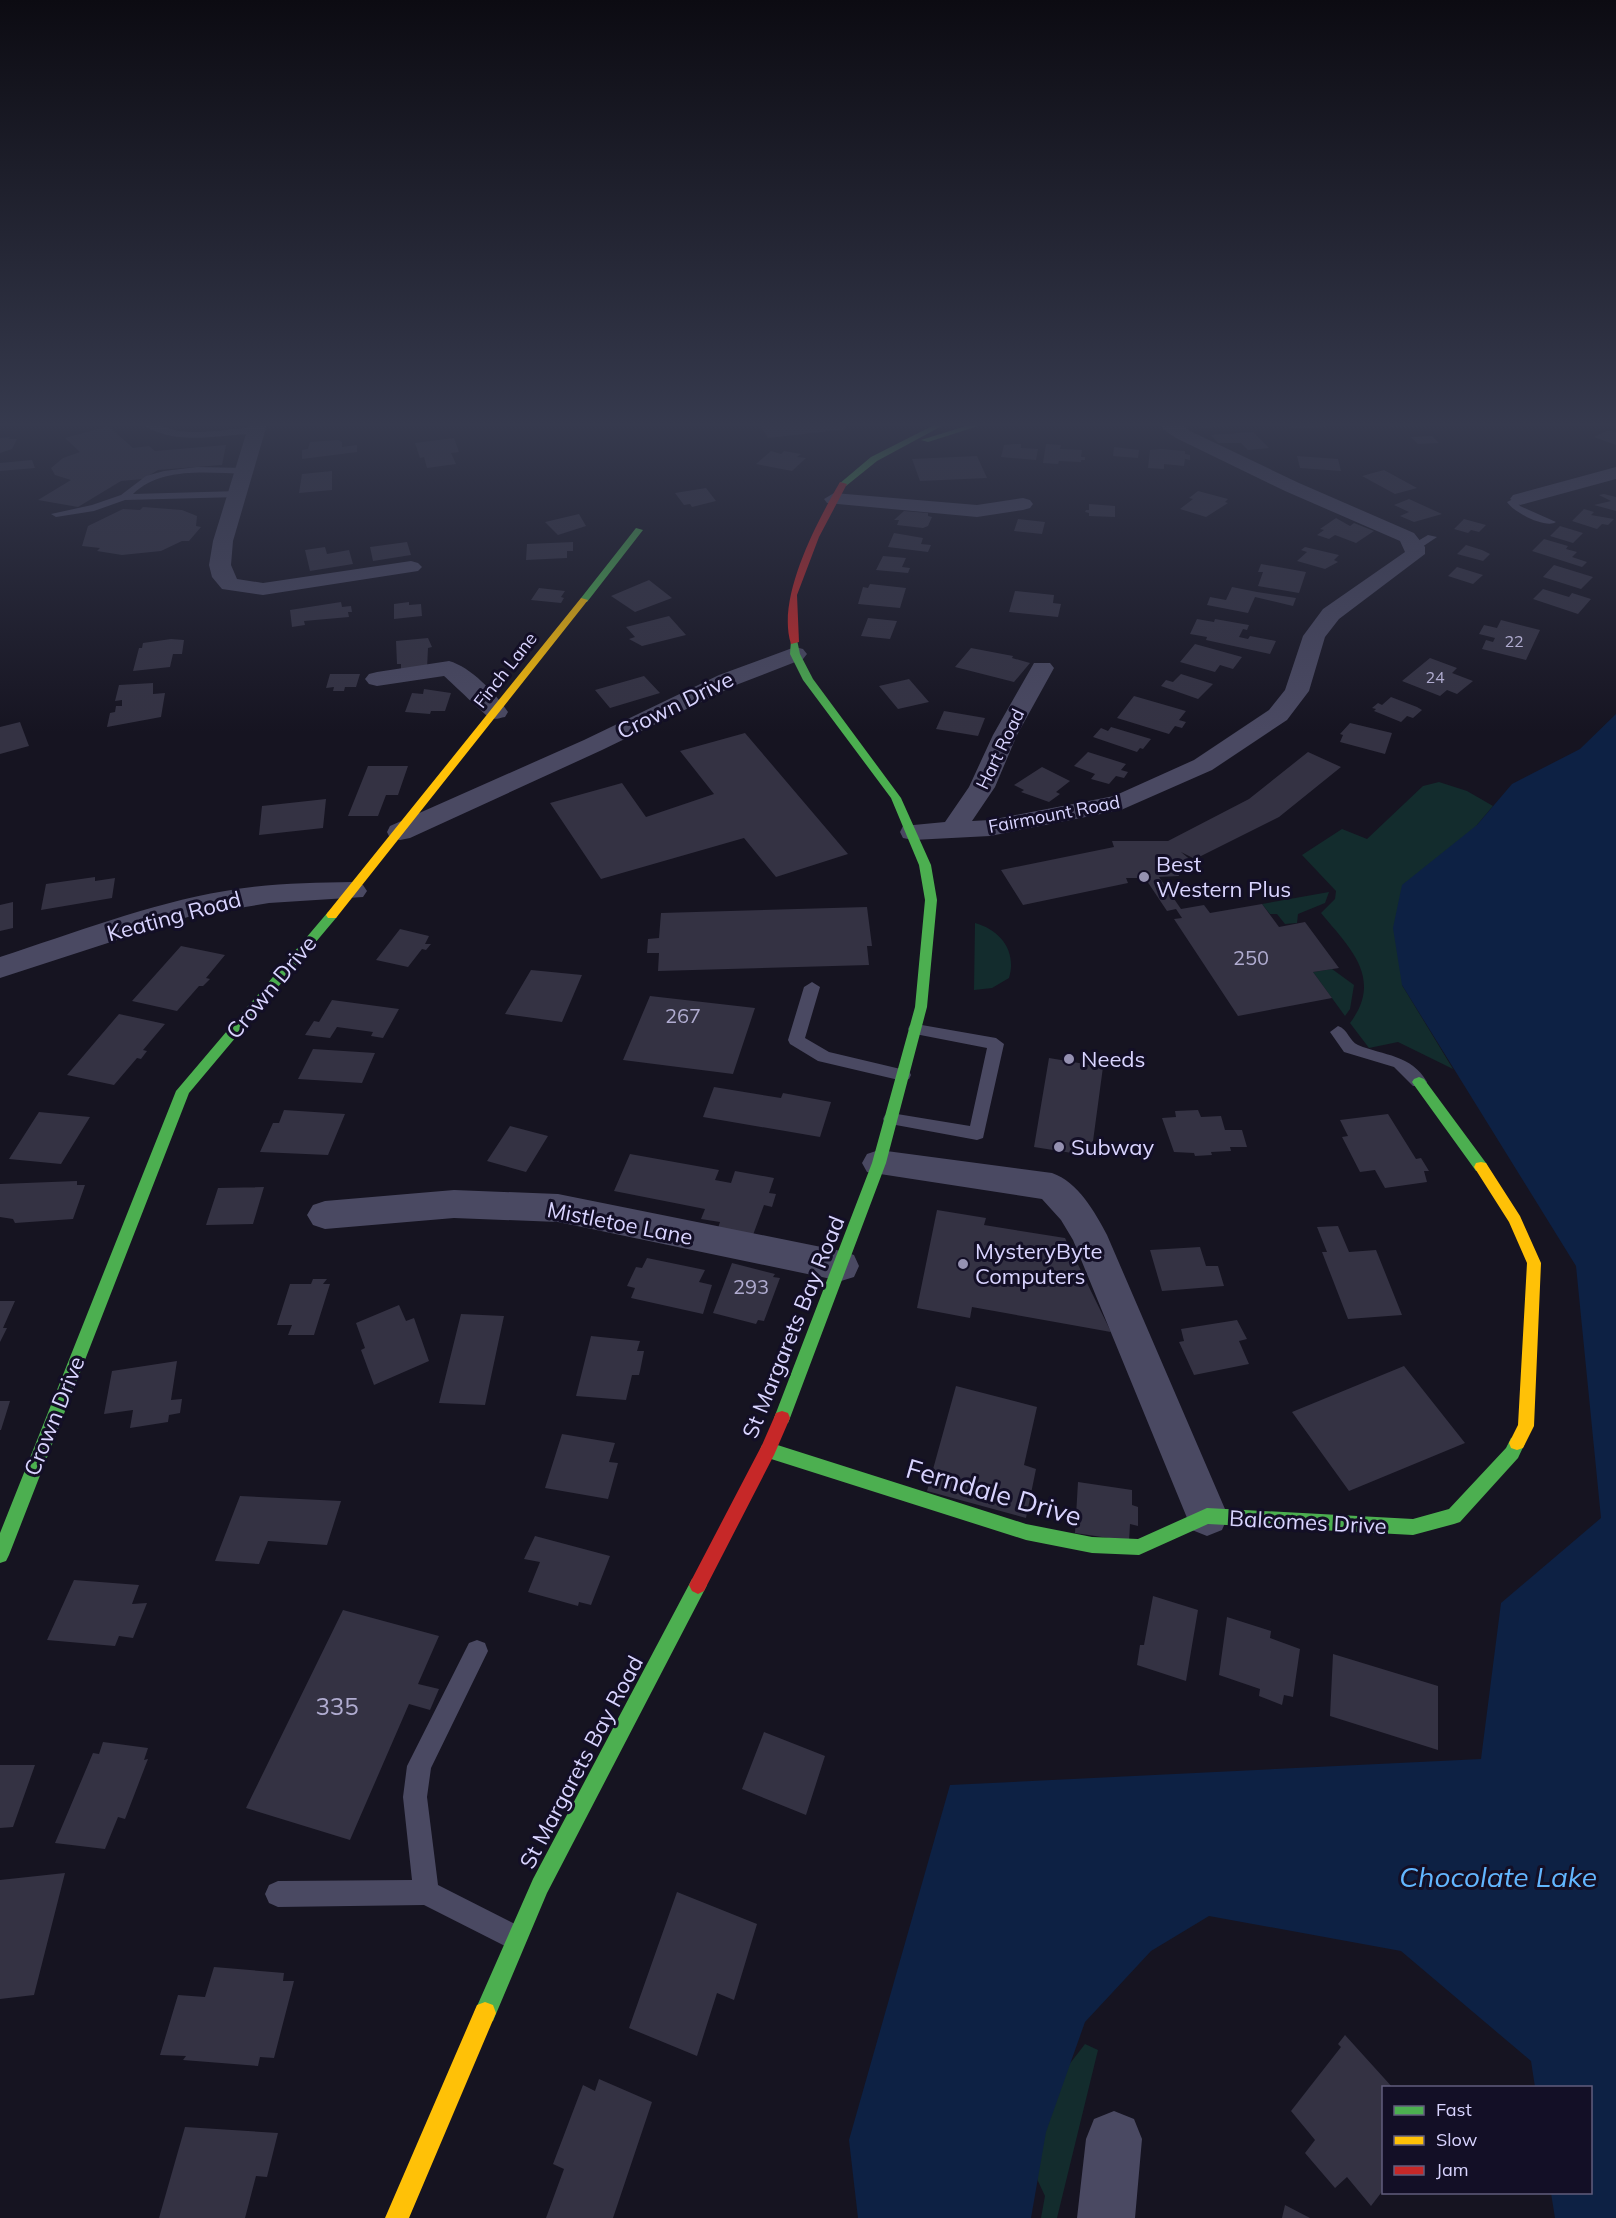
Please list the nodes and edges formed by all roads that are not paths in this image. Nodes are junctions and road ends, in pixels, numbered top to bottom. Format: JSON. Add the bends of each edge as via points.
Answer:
{"nodes":[{"id":1,"x":229,"y":525,"type":"edge"},
{"id":2,"x":822,"y":525,"type":"edge"},
{"id":3,"x":1378,"y":525,"type":"edge"},
{"id":4,"x":639,"y":530,"type":"dead end"},
{"id":5,"x":411,"y":567,"type":"dead end"},
{"id":6,"x":795,"y":654,"type":"junction"},
{"id":7,"x":1042,"y":668,"type":"dead end"},
{"id":8,"x":377,"y":679,"type":"dead end"},
{"id":9,"x":496,"y":712,"type":"junction"},
{"id":10,"x":954,"y":828,"type":"junction"},
{"id":11,"x":400,"y":832,"type":"junction"},
{"id":12,"x":913,"y":832,"type":"junction"},
{"id":13,"x":353,"y":891,"type":"junction"},
{"id":14,"x":0,"y":968,"type":"edge"},
{"id":15,"x":812,"y":987,"type":"dead end"},
{"id":16,"x":916,"y":1029,"type":"junction"},
{"id":17,"x":1338,"y":1032,"type":"dead end"},
{"id":18,"x":903,"y":1075,"type":"junction"},
{"id":19,"x":1419,"y":1082,"type":"joint"},
{"id":20,"x":891,"y":1119,"type":"junction"},
{"id":21,"x":879,"y":1163,"type":"junction"},
{"id":22,"x":325,"y":1215,"type":"dead end"},
{"id":23,"x":842,"y":1266,"type":"junction"},
{"id":24,"x":768,"y":1450,"type":"junction"},
{"id":25,"x":1207,"y":1516,"type":"junction"},
{"id":26,"x":0,"y":1555,"type":"edge"},
{"id":27,"x":477,"y":1651,"type":"dead end"},
{"id":28,"x":426,"y":1892,"type":"junction"},
{"id":29,"x":278,"y":1894,"type":"dead end"},
{"id":30,"x":517,"y":1939,"type":"junction"},
{"id":31,"x":1114,"y":2139,"type":"dead end"},
{"id":32,"x":397,"y":2218,"type":"edge"},
{"id":33,"x":1106,"y":2218,"type":"edge"}],
"edges":[{"from":1,"to":5,"type":"street","via":[[220,565],[230,584],[263,589]]},
{"from":2,"to":6,"type":"main road","name":"St Margarets Bay Road","via":[[793,595]]},
{"from":3,"to":10,"type":"street","name":"Fairmount Road","via":[[1424,542],[1415,554],[1331,614],[1314,636],[1297,691],[1278,715],[1203,765],[1121,802],[990,828]]},
{"from":4,"to":9,"type":"main road","name":"Finch Lane"},
{"from":6,"to":11,"type":"street","name":"Crown Drive","via":[[725,680]]},
{"from":6,"to":12,"type":"main road","name":"St Margarets Bay Road","via":[[808,680],[896,798]]},
{"from":7,"to":10,"type":"street","name":"Hart Road","via":[[982,787]]},
{"from":8,"to":9,"type":"street","via":[[449,668]]},
{"from":9,"to":11,"type":"main road","name":"Finch Lane"},
{"from":10,"to":12,"type":"street","name":"Fairmount Road"},
{"from":11,"to":13,"type":"main road","name":"Crown Drive"},
{"from":12,"to":16,"type":"main road","name":"St Margarets Bay Road","via":[[925,865],[931,900]]},
{"from":13,"to":14,"type":"street","name":"Keating Road","via":[[257,895],[219,901]]},
{"from":13,"to":26,"type":"main road","name":"Crown Drive","via":[[183,1091]]},
{"from":15,"to":18,"type":"lane","via":[[796,1040],[824,1057]]},
{"from":16,"to":18,"type":"main road","name":"St Margarets Bay Road"},
{"from":16,"to":20,"type":"lane","via":[[996,1044],[977,1134]]},
{"from":17,"to":19,"type":"lane","via":[[1350,1048],[1400,1064]]},
{"from":18,"to":20,"type":"main road","name":"St Margarets Bay Road"},
{"from":19,"to":25,"type":"main road","name":"Balcomes Drive","via":[[1492,1183],[1515,1220],[1534,1263],[1526,1426],[1512,1453],[1454,1516],[1413,1527]]},
{"from":20,"to":21,"type":"main road","name":"St Margarets Bay Road"},
{"from":21,"to":23,"type":"main road","name":"St Margarets Bay Road"},
{"from":21,"to":25,"type":"street","name":"Balcomes Drive","via":[[1052,1187],[1089,1235]]},
{"from":22,"to":23,"type":"street","name":"Mistletoe Lane","via":[[454,1204],[558,1208]]},
{"from":23,"to":24,"type":"main road","name":"St Margarets Bay Road"},
{"from":24,"to":25,"type":"main road","name":"Ferndale Drive","via":[[1026,1532],[1092,1545],[1139,1547]]},
{"from":24,"to":30,"type":"main road","name":"St Margarets Bay Road","via":[[540,1886]]},
{"from":27,"to":28,"type":"lane","via":[[419,1766],[415,1797]]},
{"from":28,"to":29,"type":"lane"},
{"from":28,"to":30,"type":"lane"},
{"from":30,"to":32,"type":"main road","name":"St Margarets Bay Road"},
{"from":31,"to":33,"type":"street"}]}
